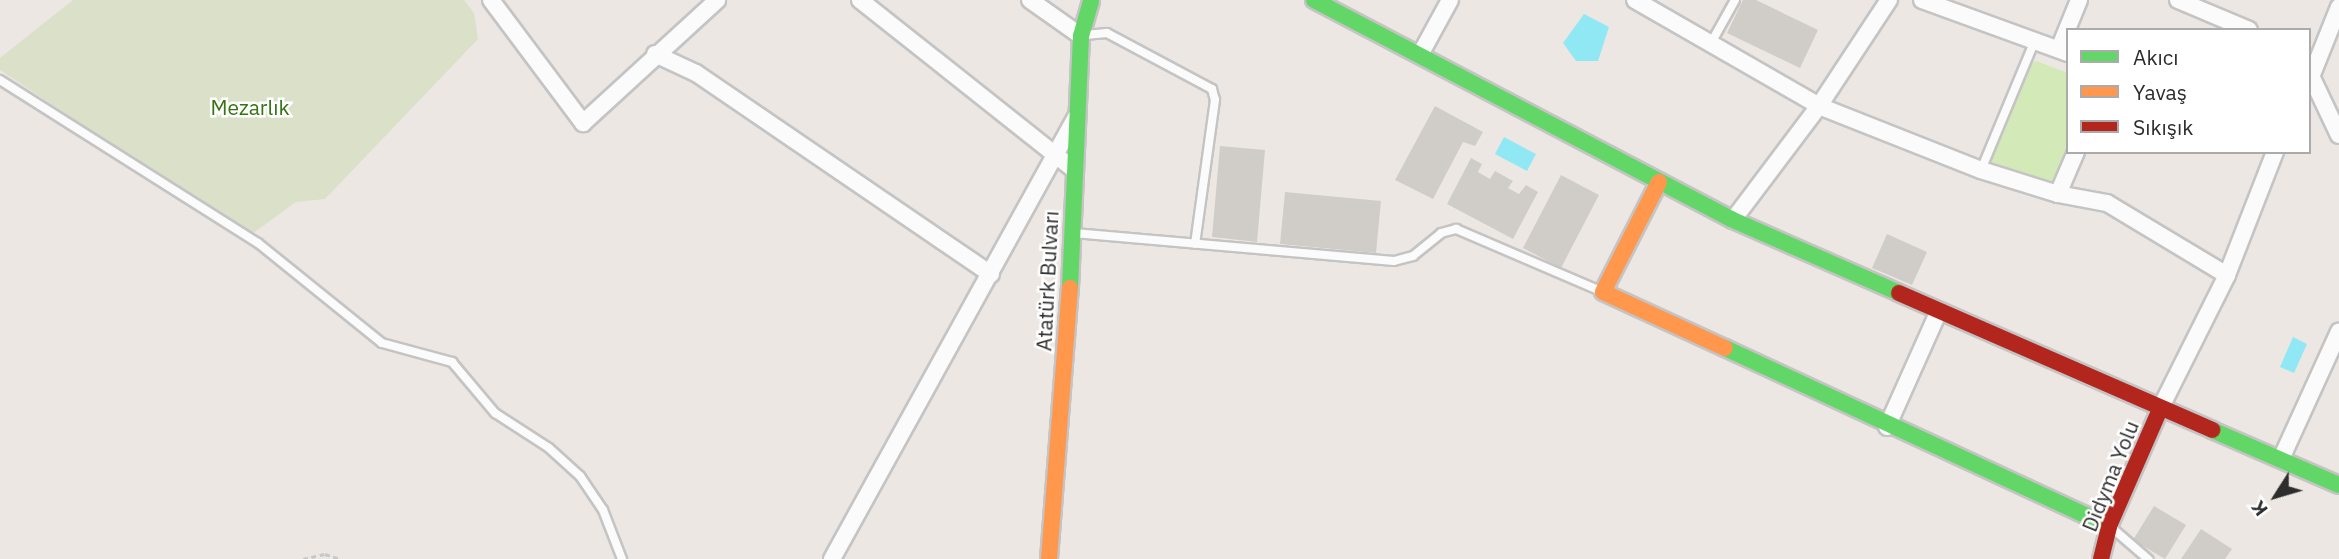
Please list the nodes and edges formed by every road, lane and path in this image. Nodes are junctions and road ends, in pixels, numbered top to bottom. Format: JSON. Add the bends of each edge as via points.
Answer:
{"nodes":[{"id":1,"x":491,"y":0,"type":"edge"},
{"id":2,"x":717,"y":0,"type":"edge"},
{"id":3,"x":860,"y":0,"type":"edge"},
{"id":4,"x":1030,"y":0,"type":"edge"},
{"id":5,"x":1314,"y":0,"type":"edge"},
{"id":6,"x":1450,"y":0,"type":"edge"},
{"id":7,"x":1636,"y":0,"type":"edge"},
{"id":8,"x":1735,"y":0,"type":"edge"},
{"id":9,"x":1889,"y":0,"type":"edge"},
{"id":10,"x":1922,"y":0,"type":"edge"},
{"id":11,"x":2079,"y":0,"type":"edge"},
{"id":12,"x":2178,"y":0,"type":"edge"},
{"id":13,"x":1089,"y":2,"type":"edge"},
{"id":14,"x":2339,"y":7,"type":"edge"},
{"id":15,"x":2070,"y":28,"type":"edge"},
{"id":16,"x":2244,"y":28,"type":"edge"},
{"id":17,"x":1081,"y":36,"type":"junction"},
{"id":18,"x":2035,"y":40,"type":"junction"},
{"id":19,"x":1711,"y":43,"type":"junction"},
{"id":20,"x":2063,"y":51,"type":"edge"},
{"id":21,"x":655,"y":54,"type":"junction"},
{"id":22,"x":1420,"y":54,"type":"junction"},
{"id":23,"x":2314,"y":56,"type":"edge"},
{"id":24,"x":2311,"y":74,"type":"edge"},
{"id":25,"x":0,"y":79,"type":"edge"},
{"id":26,"x":2311,"y":82,"type":"edge"},
{"id":27,"x":1819,"y":106,"type":"junction"},
{"id":28,"x":1079,"y":111,"type":"junction"},
{"id":29,"x":2339,"y":135,"type":"edge"},
{"id":30,"x":2075,"y":154,"type":"edge"},
{"id":31,"x":2274,"y":154,"type":"edge"},
{"id":32,"x":1053,"y":155,"type":"junction"},
{"id":33,"x":1072,"y":168,"type":"junction"},
{"id":34,"x":1981,"y":170,"type":"junction"},
{"id":35,"x":1659,"y":182,"type":"junction"},
{"id":36,"x":2058,"y":194,"type":"junction"},
{"id":37,"x":1732,"y":220,"type":"junction"},
{"id":38,"x":1072,"y":232,"type":"junction"},
{"id":39,"x":1195,"y":244,"type":"junction"},
{"id":40,"x":991,"y":274,"type":"junction"},
{"id":41,"x":2227,"y":275,"type":"junction"},
{"id":42,"x":1603,"y":292,"type":"junction"},
{"id":43,"x":1939,"y":311,"type":"junction"},
{"id":44,"x":2339,"y":332,"type":"edge"},
{"id":45,"x":2160,"y":409,"type":"junction"},
{"id":46,"x":1887,"y":427,"type":"junction"},
{"id":47,"x":2281,"y":459,"type":"junction"},
{"id":48,"x":2336,"y":480,"type":"edge"},
{"id":49,"x":2109,"y":527,"type":"junction"},
{"id":50,"x":303,"y":559,"type":"edge"},
{"id":51,"x":340,"y":559,"type":"edge"},
{"id":52,"x":622,"y":559,"type":"edge"},
{"id":53,"x":832,"y":559,"type":"edge"},
{"id":54,"x":1049,"y":559,"type":"edge"},
{"id":55,"x":2101,"y":559,"type":"edge"},
{"id":56,"x":2148,"y":559,"type":"edge"}],
"edges":[{"from":1,"to":21,"type":"street","via":[[583,123]]},
{"from":2,"to":21,"type":"street"},
{"from":3,"to":32,"type":"street"},
{"from":4,"to":17,"type":"street"},
{"from":5,"to":22,"type":"street"},
{"from":6,"to":22,"type":"street"},
{"from":7,"to":19,"type":"street"},
{"from":8,"to":19,"type":"lane"},
{"from":9,"to":27,"type":"street"},
{"from":10,"to":18,"type":"street"},
{"from":11,"to":15,"type":"street"},
{"from":12,"to":16,"type":"street"},
{"from":13,"to":17,"type":"street","name":"Atatürk Bulvarı"},
{"from":14,"to":23,"type":"street"},
{"from":17,"to":28,"type":"street","name":"Atatürk Bulvarı"},
{"from":17,"to":39,"type":"lane","via":[[1107,33],[1212,89],[1215,100]]},
{"from":18,"to":20,"type":"street"},
{"from":18,"to":34,"type":"lane"},
{"from":19,"to":27,"type":"street"},
{"from":21,"to":40,"type":"street","via":[[696,74]]},
{"from":22,"to":35,"type":"street"},
{"from":23,"to":24,"type":"street"},
{"from":25,"to":52,"type":"lane","via":[[276,256],[382,343],[452,362],[495,413],[549,447],[580,476],[603,510]]},
{"from":26,"to":29,"type":"street"},
{"from":27,"to":34,"type":"street"},
{"from":27,"to":37,"type":"street"},
{"from":28,"to":32,"type":"street"},
{"from":28,"to":33,"type":"street","name":"Atatürk Bulvarı"},
{"from":30,"to":36,"type":"street"},
{"from":31,"to":41,"type":"street"},
{"from":32,"to":33,"type":"street"},
{"from":32,"to":40,"type":"street"},
{"from":33,"to":38,"type":"street","name":"Atatürk Bulvarı"},
{"from":34,"to":36,"type":"street"},
{"from":35,"to":37,"type":"street"},
{"from":35,"to":42,"type":"street"},
{"from":36,"to":41,"type":"street","via":[[2107,203]]},
{"from":37,"to":43,"type":"street"},
{"from":38,"to":39,"type":"lane"},
{"from":38,"to":54,"type":"street","name":"Atatürk Bulvarı"},
{"from":39,"to":42,"type":"lane","via":[[1394,261],[1413,256],[1441,233],[1456,229]]},
{"from":40,"to":53,"type":"street"},
{"from":41,"to":45,"type":"street"},
{"from":42,"to":46,"type":"street"},
{"from":43,"to":45,"type":"street"},
{"from":43,"to":46,"type":"street"},
{"from":44,"to":47,"type":"street"},
{"from":45,"to":47,"type":"street"},
{"from":45,"to":49,"type":"street","name":"Didyma Yolu"},
{"from":46,"to":49,"type":"street"},
{"from":47,"to":48,"type":"street"},
{"from":49,"to":55,"type":"street","name":"Didyma Yolu"},
{"from":49,"to":56,"type":"lane"},
{"from":50,"to":51,"type":"path","via":[[325,554]]}]}
